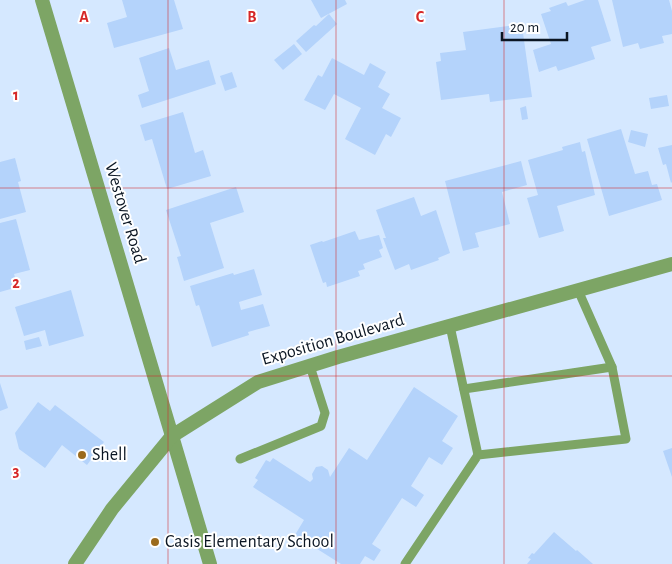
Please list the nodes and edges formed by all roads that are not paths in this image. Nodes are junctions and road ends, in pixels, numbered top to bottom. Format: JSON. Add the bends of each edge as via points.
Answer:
{"nodes":[{"id":1,"x":42,"y":0,"type":"edge"},
{"id":2,"x":672,"y":264,"type":"edge"},
{"id":3,"x":578,"y":290,"type":"junction"},
{"id":4,"x":450,"y":326,"type":"junction"},
{"id":5,"x":310,"y":366,"type":"junction"},
{"id":6,"x":612,"y":367,"type":"junction"},
{"id":7,"x":464,"y":388,"type":"junction"},
{"id":8,"x":172,"y":436,"type":"junction"},
{"id":9,"x":478,"y":455,"type":"junction"},
{"id":10,"x":240,"y":459,"type":"dead end"},
{"id":11,"x":75,"y":564,"type":"edge"},
{"id":12,"x":210,"y":564,"type":"edge"},
{"id":13,"x":405,"y":564,"type":"edge"}],
"edges":[{"from":1,"to":8,"type":"street","name":"Westover Road"},
{"from":2,"to":3,"type":"street","name":"Exposition Boulevard"},
{"from":3,"to":4,"type":"street","name":"Exposition Boulevard"},
{"from":3,"to":6,"type":"lane"},
{"from":4,"to":5,"type":"street","name":"Exposition Boulevard"},
{"from":4,"to":7,"type":"lane"},
{"from":5,"to":8,"type":"street","name":"Exposition Boulevard","via":[[258,382]]},
{"from":5,"to":10,"type":"lane","via":[[325,412],[320,426]]},
{"from":6,"to":7,"type":"lane"},
{"from":6,"to":9,"type":"lane","via":[[626,439]]},
{"from":7,"to":9,"type":"lane"},
{"from":8,"to":11,"type":"street","name":"Exposition Boulevard","via":[[112,509]]},
{"from":8,"to":12,"type":"street","name":"Westover Road"},
{"from":9,"to":13,"type":"lane"}]}
